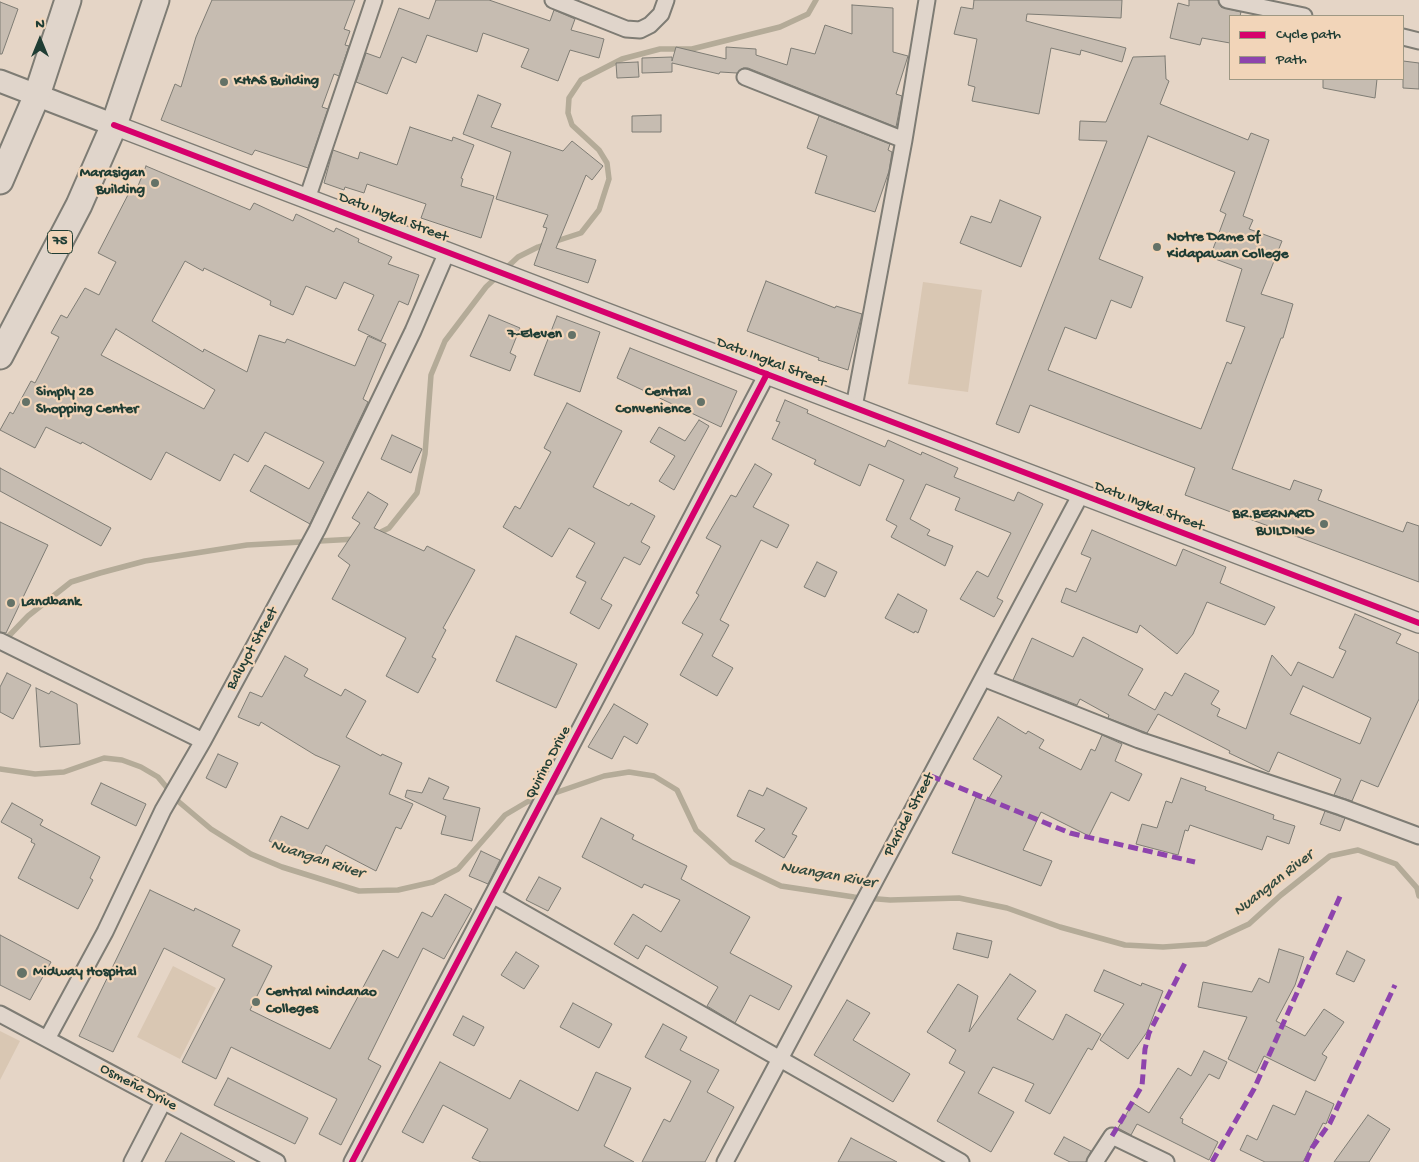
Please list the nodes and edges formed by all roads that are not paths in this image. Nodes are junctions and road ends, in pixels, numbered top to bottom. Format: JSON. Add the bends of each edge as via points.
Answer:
{"nodes":[{"id":1,"x":68,"y":0,"type":"edge"},
{"id":2,"x":156,"y":0,"type":"edge"},
{"id":3,"x":374,"y":0,"type":"edge"},
{"id":4,"x":553,"y":0,"type":"edge"},
{"id":5,"x":666,"y":0,"type":"edge"},
{"id":6,"x":927,"y":0,"type":"edge"},
{"id":7,"x":1227,"y":0,"type":"edge"},
{"id":8,"x":1299,"y":15,"type":"edge"},
{"id":9,"x":1404,"y":37,"type":"edge"},
{"id":10,"x":1419,"y":41,"type":"edge"},
{"id":11,"x":745,"y":78,"type":"dead end"},
{"id":12,"x":0,"y":81,"type":"edge"},
{"id":13,"x":37,"y":95,"type":"junction"},
{"id":14,"x":114,"y":125,"type":"junction"},
{"id":15,"x":904,"y":140,"type":"junction"},
{"id":16,"x":0,"y":181,"type":"edge"},
{"id":17,"x":307,"y":199,"type":"junction"},
{"id":18,"x":447,"y":252,"type":"junction"},
{"id":19,"x":0,"y":356,"type":"edge"},
{"id":20,"x":767,"y":374,"type":"junction"},
{"id":21,"x":854,"y":407,"type":"junction"},
{"id":22,"x":1081,"y":494,"type":"junction"},
{"id":23,"x":1419,"y":623,"type":"edge"},
{"id":24,"x":0,"y":640,"type":"edge"},
{"id":25,"x":983,"y":678,"type":"junction"},
{"id":26,"x":204,"y":740,"type":"junction"},
{"id":27,"x":1419,"y":836,"type":"edge"},
{"id":28,"x":494,"y":896,"type":"junction"},
{"id":29,"x":0,"y":1014,"type":"edge"},
{"id":30,"x":47,"y":1039,"type":"junction"},
{"id":31,"x":780,"y":1060,"type":"junction"},
{"id":32,"x":163,"y":1102,"type":"junction"},
{"id":33,"x":132,"y":1162,"type":"edge"},
{"id":34,"x":277,"y":1162,"type":"edge"},
{"id":35,"x":352,"y":1162,"type":"edge"},
{"id":36,"x":725,"y":1162,"type":"edge"},
{"id":37,"x":960,"y":1162,"type":"edge"},
{"id":38,"x":1095,"y":1162,"type":"edge"},
{"id":39,"x":1166,"y":1162,"type":"edge"}],
"edges":[{"from":1,"to":13,"type":"highway"},
{"from":2,"to":14,"type":"highway","number":"75"},
{"from":3,"to":17,"type":"street"},
{"from":4,"to":5,"type":"street","via":[[626,29],[640,30],[661,14]]},
{"from":6,"to":15,"type":"street"},
{"from":7,"to":8,"type":"street"},
{"from":9,"to":10,"type":"street"},
{"from":11,"to":15,"type":"street"},
{"from":12,"to":13,"type":"main road"},
{"from":13,"to":14,"type":"main road"},
{"from":13,"to":16,"type":"highway"},
{"from":14,"to":17,"type":"street","name":"Datu Ingkal Street"},
{"from":14,"to":19,"type":"highway","number":"75","via":[[78,205]]},
{"from":15,"to":21,"type":"street"},
{"from":17,"to":18,"type":"street","name":"Datu Ingkal Street"},
{"from":18,"to":20,"type":"street","name":"Datu Ingkal Street"},
{"from":18,"to":26,"type":"street","name":"Baluyot Street","via":[[413,331],[317,530]]},
{"from":20,"to":21,"type":"street","name":"Datu Ingkal Street"},
{"from":20,"to":28,"type":"street","name":"Quirino Drive"},
{"from":21,"to":22,"type":"street","name":"Datu Ingkal Street"},
{"from":22,"to":23,"type":"street","name":"Datu Ingkal Street"},
{"from":22,"to":25,"type":"street","name":"Plaridel Street"},
{"from":24,"to":26,"type":"street"},
{"from":25,"to":27,"type":"street","via":[[1139,740]]},
{"from":25,"to":31,"type":"street","name":"Plaridel Street"},
{"from":26,"to":30,"type":"street","name":"Baluyot Street","via":[[163,810],[105,932]]},
{"from":28,"to":31,"type":"street"},
{"from":28,"to":35,"type":"street","name":"Quirino Drive"},
{"from":29,"to":30,"type":"street","name":"Osmeña Drive"},
{"from":30,"to":32,"type":"street","name":"Osmeña Drive"},
{"from":31,"to":36,"type":"street","name":"Plaridel Street"},
{"from":31,"to":37,"type":"street"},
{"from":32,"to":33,"type":"street"},
{"from":32,"to":34,"type":"street","name":"Osmeña Drive"},
{"from":38,"to":39,"type":"street","via":[[1112,1136]]}]}
